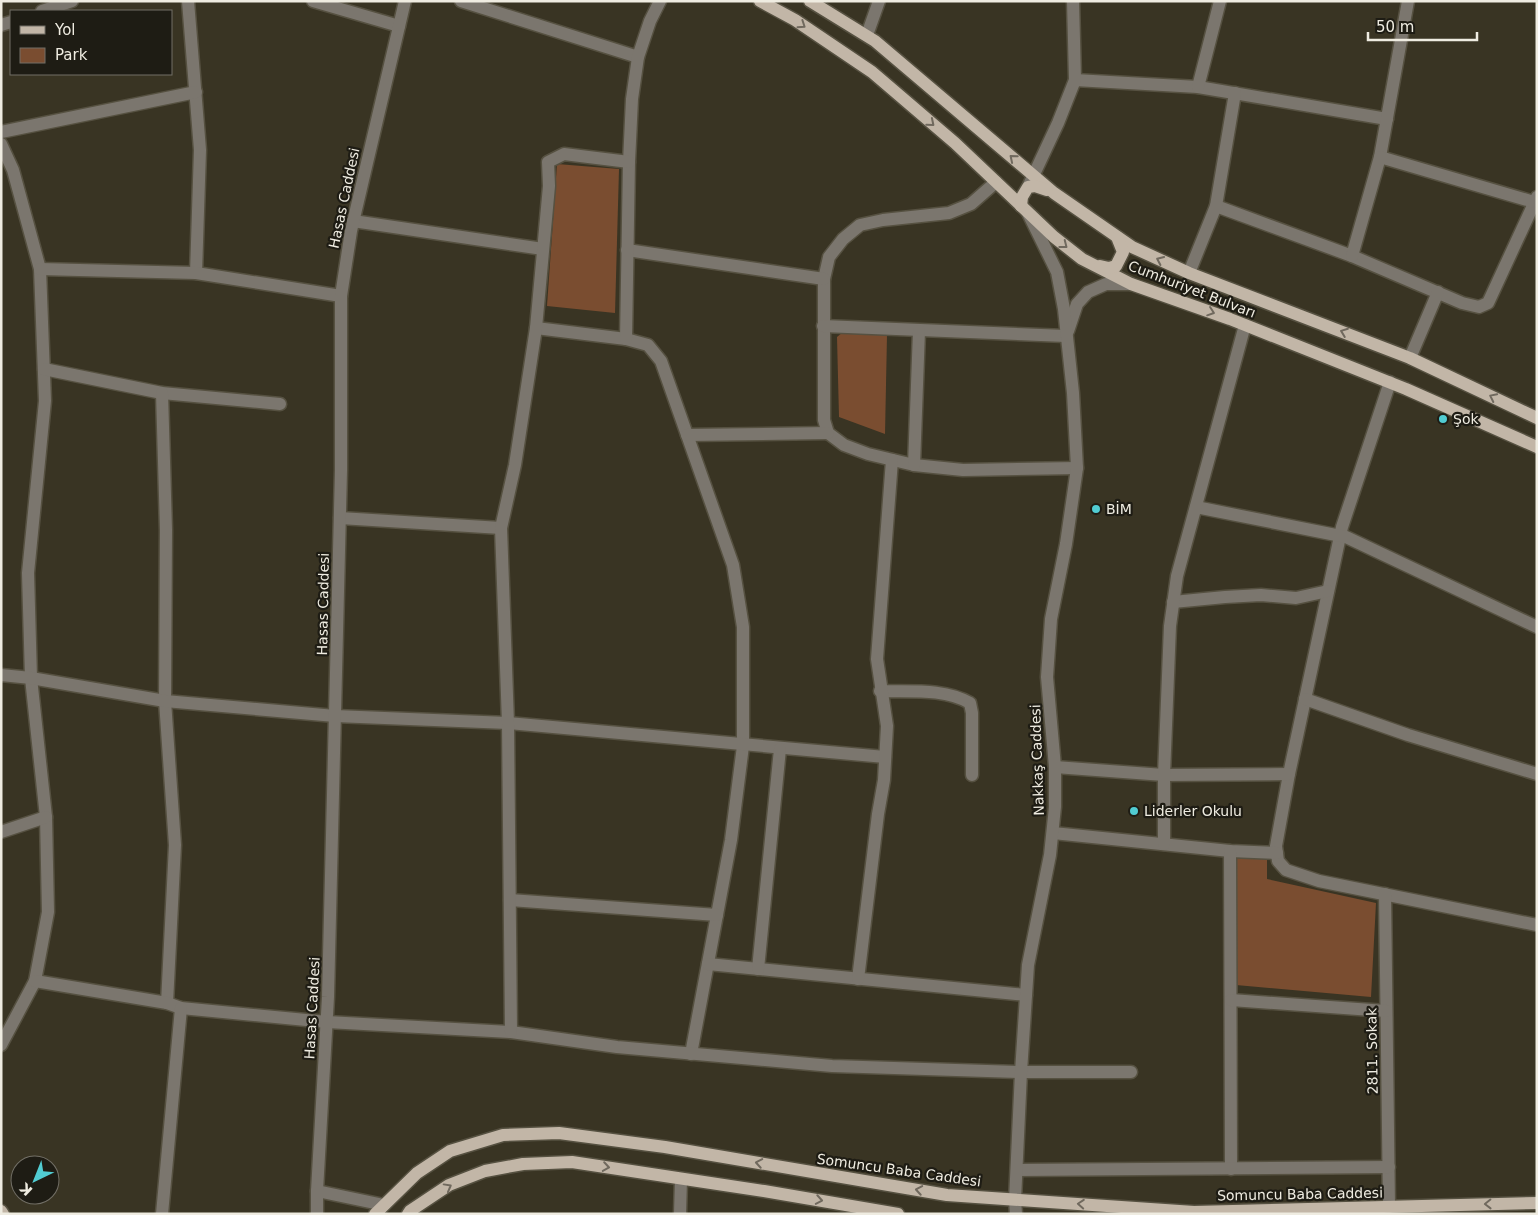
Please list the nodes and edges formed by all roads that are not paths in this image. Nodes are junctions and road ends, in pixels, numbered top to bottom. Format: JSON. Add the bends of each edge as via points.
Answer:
{"nodes":[{"id":1,"x":188,"y":1,"type":"edge"},
{"id":2,"x":313,"y":1,"type":"edge"},
{"id":3,"x":405,"y":1,"type":"edge"},
{"id":4,"x":462,"y":1,"type":"edge"},
{"id":5,"x":660,"y":1,"type":"edge"},
{"id":6,"x":760,"y":1,"type":"edge"},
{"id":7,"x":810,"y":1,"type":"edge"},
{"id":8,"x":879,"y":1,"type":"edge"},
{"id":9,"x":1073,"y":1,"type":"edge"},
{"id":10,"x":1220,"y":1,"type":"edge"},
{"id":11,"x":1408,"y":1,"type":"edge"},
{"id":12,"x":65,"y":2,"type":"edge"},
{"id":13,"x":45,"y":10,"type":"edge"},
{"id":14,"x":399,"y":26,"type":"junction"},
{"id":15,"x":867,"y":35,"type":"junction"},
{"id":16,"x":638,"y":57,"type":"junction"},
{"id":17,"x":1075,"y":80,"type":"junction"},
{"id":18,"x":1198,"y":87,"type":"junction"},
{"id":19,"x":196,"y":92,"type":"junction"},
{"id":20,"x":1235,"y":93,"type":"junction"},
{"id":21,"x":1387,"y":119,"type":"junction"},
{"id":22,"x":1,"y":132,"type":"edge"},
{"id":23,"x":1,"y":144,"type":"edge"},
{"id":24,"x":1380,"y":157,"type":"junction"},
{"id":25,"x":629,"y":162,"type":"junction"},
{"id":26,"x":13,"y":170,"type":"junction"},
{"id":27,"x":1,"y":178,"type":"edge"},
{"id":28,"x":1030,"y":181,"type":"junction"},
{"id":29,"x":996,"y":182,"type":"junction"},
{"id":30,"x":1536,"y":200,"type":"edge"},
{"id":31,"x":1216,"y":206,"type":"junction"},
{"id":32,"x":1024,"y":210,"type":"junction"},
{"id":33,"x":353,"y":221,"type":"junction"},
{"id":34,"x":1117,"y":237,"type":"junction"},
{"id":35,"x":543,"y":249,"type":"junction"},
{"id":36,"x":627,"y":250,"type":"junction"},
{"id":37,"x":1352,"y":256,"type":"junction"},
{"id":38,"x":1093,"y":264,"type":"junction"},
{"id":39,"x":40,"y":269,"type":"junction"},
{"id":40,"x":196,"y":273,"type":"junction"},
{"id":41,"x":1189,"y":273,"type":"junction"},
{"id":42,"x":824,"y":279,"type":"junction"},
{"id":43,"x":1131,"y":284,"type":"junction"},
{"id":44,"x":1438,"y":292,"type":"junction"},
{"id":45,"x":340,"y":296,"type":"junction"},
{"id":46,"x":1245,"y":325,"type":"junction"},
{"id":47,"x":823,"y":326,"type":"junction"},
{"id":48,"x":536,"y":328,"type":"junction"},
{"id":49,"x":919,"y":331,"type":"junction"},
{"id":50,"x":1066,"y":336,"type":"junction"},
{"id":51,"x":626,"y":339,"type":"junction"},
{"id":52,"x":1410,"y":358,"type":"junction"},
{"id":53,"x":44,"y":369,"type":"junction"},
{"id":54,"x":1390,"y":382,"type":"junction"},
{"id":55,"x":162,"y":393,"type":"junction"},
{"id":56,"x":280,"y":404,"type":"dead end"},
{"id":57,"x":1537,"y":418,"type":"edge"},
{"id":58,"x":828,"y":433,"type":"junction"},
{"id":59,"x":687,"y":435,"type":"junction"},
{"id":60,"x":1537,"y":447,"type":"edge"},
{"id":61,"x":892,"y":460,"type":"junction"},
{"id":62,"x":914,"y":465,"type":"junction"},
{"id":63,"x":1077,"y":468,"type":"junction"},
{"id":64,"x":1196,"y":507,"type":"junction"},
{"id":65,"x":340,"y":518,"type":"junction"},
{"id":66,"x":501,"y":528,"type":"junction"},
{"id":67,"x":1340,"y":536,"type":"junction"},
{"id":68,"x":1328,"y":592,"type":"junction"},
{"id":69,"x":1173,"y":602,"type":"junction"},
{"id":70,"x":1537,"y":627,"type":"edge"},
{"id":71,"x":1,"y":675,"type":"edge"},
{"id":72,"x":30,"y":678,"type":"junction"},
{"id":73,"x":880,"y":691,"type":"junction"},
{"id":74,"x":1305,"y":699,"type":"junction"},
{"id":75,"x":165,"y":701,"type":"junction"},
{"id":76,"x":335,"y":716,"type":"junction"},
{"id":77,"x":508,"y":724,"type":"junction"},
{"id":78,"x":743,"y":746,"type":"junction"},
{"id":79,"x":780,"y":748,"type":"junction"},
{"id":80,"x":885,"y":757,"type":"junction"},
{"id":81,"x":1055,"y":766,"type":"junction"},
{"id":82,"x":1289,"y":774,"type":"junction"},
{"id":83,"x":1537,"y":774,"type":"edge"},
{"id":84,"x":972,"y":775,"type":"dead end"},
{"id":85,"x":1164,"y":775,"type":"junction"},
{"id":86,"x":46,"y":817,"type":"junction"},
{"id":87,"x":1,"y":832,"type":"edge"},
{"id":88,"x":1053,"y":833,"type":"junction"},
{"id":89,"x":1164,"y":844,"type":"junction"},
{"id":90,"x":1230,"y":851,"type":"junction"},
{"id":91,"x":1277,"y":853,"type":"junction"},
{"id":92,"x":1385,"y":894,"type":"junction"},
{"id":93,"x":510,"y":900,"type":"junction"},
{"id":94,"x":718,"y":915,"type":"junction"},
{"id":95,"x":1537,"y":925,"type":"edge"},
{"id":96,"x":708,"y":964,"type":"junction"},
{"id":97,"x":758,"y":969,"type":"junction"},
{"id":98,"x":858,"y":979,"type":"junction"},
{"id":99,"x":35,"y":981,"type":"junction"},
{"id":100,"x":1026,"y":995,"type":"junction"},
{"id":101,"x":1231,"y":1000,"type":"junction"},
{"id":102,"x":167,"y":1003,"type":"junction"},
{"id":103,"x":180,"y":1008,"type":"junction"},
{"id":104,"x":1386,"y":1011,"type":"junction"},
{"id":105,"x":327,"y":1022,"type":"junction"},
{"id":106,"x":511,"y":1032,"type":"junction"},
{"id":107,"x":1,"y":1045,"type":"edge"},
{"id":108,"x":691,"y":1054,"type":"junction"},
{"id":109,"x":1021,"y":1072,"type":"junction"},
{"id":110,"x":1131,"y":1072,"type":"dead end"},
{"id":111,"x":1389,"y":1167,"type":"junction"},
{"id":112,"x":1231,"y":1169,"type":"junction"},
{"id":113,"x":1017,"y":1170,"type":"junction"},
{"id":114,"x":681,"y":1179,"type":"junction"},
{"id":115,"x":317,"y":1192,"type":"junction"},
{"id":116,"x":1015,"y":1200,"type":"junction"},
{"id":117,"x":1537,"y":1203,"type":"edge"},
{"id":118,"x":1389,"y":1207,"type":"junction"},
{"id":119,"x":380,"y":1209,"type":"edge"},
{"id":120,"x":162,"y":1214,"type":"edge"},
{"id":121,"x":317,"y":1214,"type":"edge"},
{"id":122,"x":408,"y":1214,"type":"edge"},
{"id":123,"x":680,"y":1214,"type":"edge"},
{"id":124,"x":898,"y":1214,"type":"edge"},
{"id":125,"x":1016,"y":1214,"type":"edge"}],
"edges":[{"from":1,"to":19,"type":"street"},
{"from":2,"to":14,"type":"street"},
{"from":3,"to":14,"type":"street","name":"Hasas Caddesi"},
{"from":4,"to":16,"type":"street"},
{"from":5,"to":16,"type":"street"},
{"from":6,"to":29,"type":"main road","name":"Cumhuriyet Bulvarı","one_way":true,"via":[[795,20],[872,72]]},
{"from":7,"to":15,"type":"main road","name":"Cumhuriyet Bulvarı"},
{"from":8,"to":15,"type":"street"},
{"from":9,"to":17,"type":"street"},
{"from":10,"to":18,"type":"street"},
{"from":11,"to":21,"type":"street"},
{"from":12,"to":13,"type":"street"},
{"from":14,"to":33,"type":"street","name":"Hasas Caddesi"},
{"from":28,"to":15,"type":"main road","name":"Cumhuriyet Bulvarı","one_way":true},
{"from":16,"to":25,"type":"street"},
{"from":17,"to":18,"type":"street"},
{"from":17,"to":28,"type":"street"},
{"from":18,"to":20,"type":"street"},
{"from":19,"to":22,"type":"street"},
{"from":19,"to":40,"type":"street","via":[[200,150]]},
{"from":20,"to":21,"type":"street"},
{"from":20,"to":31,"type":"street"},
{"from":21,"to":24,"type":"street"},
{"from":23,"to":26,"type":"street"},
{"from":24,"to":30,"type":"street"},
{"from":24,"to":37,"type":"street"},
{"from":25,"to":35,"type":"street","via":[[564,154],[548,162]]},
{"from":25,"to":36,"type":"street"},
{"from":26,"to":27,"type":"street"},
{"from":26,"to":39,"type":"street"},
{"from":28,"to":32,"type":"main road","via":[[1023,192]]},
{"from":28,"to":34,"type":"main road","name":"Cumhuriyet Bulvarı","via":[[1054,193]]},
{"from":29,"to":32,"type":"main road","name":"Cumhuriyet Bulvarı"},
{"from":29,"to":42,"type":"street","via":[[971,204],[949,213],[860,225],[829,257]]},
{"from":30,"to":44,"type":"street","via":[[1488,304],[1479,307]]},
{"from":31,"to":37,"type":"street"},
{"from":31,"to":41,"type":"street"},
{"from":32,"to":38,"type":"main road","name":"Cumhuriyet Bulvarı","one_way":true,"via":[[1082,259]]},
{"from":32,"to":50,"type":"street","name":"Nakkaş Caddesi","via":[[1057,272]]},
{"from":33,"to":35,"type":"street"},
{"from":33,"to":45,"type":"street","name":"Hasas Caddesi"},
{"from":34,"to":38,"type":"main road","via":[[1123,252],[1116,266],[1109,268]]},
{"from":41,"to":34,"type":"main road","name":"Cumhuriyet Bulvarı","one_way":true},
{"from":35,"to":48,"type":"street"},
{"from":36,"to":42,"type":"street"},
{"from":36,"to":51,"type":"street"},
{"from":37,"to":44,"type":"street"},
{"from":38,"to":43,"type":"main road","name":"Cumhuriyet Bulvarı"},
{"from":39,"to":40,"type":"street"},
{"from":39,"to":53,"type":"street"},
{"from":40,"to":45,"type":"street"},
{"from":52,"to":41,"type":"main road","name":"Cumhuriyet Bulvarı","one_way":true},
{"from":42,"to":47,"type":"street"},
{"from":43,"to":46,"type":"main road","name":"Cumhuriyet Bulvarı","one_way":true},
{"from":43,"to":50,"type":"street","via":[[1106,284],[1088,292],[1077,304]]},
{"from":44,"to":52,"type":"street"},
{"from":45,"to":65,"type":"street","name":"Hasas Caddesi"},
{"from":46,"to":54,"type":"main road","name":"Cumhuriyet Bulvarı"},
{"from":46,"to":64,"type":"street"},
{"from":47,"to":49,"type":"street"},
{"from":47,"to":58,"type":"street","via":[[824,420]]},
{"from":48,"to":51,"type":"street"},
{"from":48,"to":66,"type":"street","via":[[515,464]]},
{"from":49,"to":50,"type":"street"},
{"from":49,"to":62,"type":"street"},
{"from":50,"to":63,"type":"street","name":"Nakkaş Caddesi"},
{"from":51,"to":59,"type":"street","via":[[648,344],[661,361]]},
{"from":57,"to":52,"type":"main road","name":"Cumhuriyet Bulvarı","one_way":true},
{"from":53,"to":55,"type":"street"},
{"from":53,"to":72,"type":"street","via":[[45,400],[28,573]]},
{"from":54,"to":60,"type":"main road","name":"Cumhuriyet Bulvarı"},
{"from":54,"to":67,"type":"street"},
{"from":55,"to":56,"type":"street"},
{"from":55,"to":75,"type":"street","via":[[166,530]]},
{"from":58,"to":59,"type":"street"},
{"from":58,"to":61,"type":"street","via":[[844,445]]},
{"from":59,"to":78,"type":"street","via":[[733,565],[743,627]]},
{"from":61,"to":62,"type":"street"},
{"from":61,"to":73,"type":"street","via":[[877,659]]},
{"from":62,"to":63,"type":"street","via":[[963,470]]},
{"from":63,"to":81,"type":"street","name":"Nakkaş Caddesi","via":[[1066,544],[1050,619],[1047,677]]},
{"from":64,"to":67,"type":"street"},
{"from":64,"to":69,"type":"street"},
{"from":65,"to":66,"type":"street"},
{"from":65,"to":76,"type":"street","name":"Hasas Caddesi"},
{"from":66,"to":77,"type":"street"},
{"from":67,"to":68,"type":"street"},
{"from":67,"to":70,"type":"street"},
{"from":68,"to":69,"type":"street","via":[[1296,598],[1252,596]]},
{"from":68,"to":74,"type":"street"},
{"from":69,"to":85,"type":"street"},
{"from":71,"to":72,"type":"street"},
{"from":72,"to":75,"type":"street"},
{"from":72,"to":86,"type":"street"},
{"from":73,"to":80,"type":"street","via":[[887,726]]},
{"from":73,"to":84,"type":"street","via":[[935,692],[970,703]]},
{"from":74,"to":82,"type":"street"},
{"from":74,"to":83,"type":"street","via":[[1408,735]]},
{"from":75,"to":76,"type":"street"},
{"from":75,"to":102,"type":"street","via":[[175,845]]},
{"from":76,"to":77,"type":"street"},
{"from":76,"to":105,"type":"street","name":"Hasas Caddesi"},
{"from":77,"to":78,"type":"street"},
{"from":77,"to":93,"type":"street"},
{"from":78,"to":79,"type":"street"},
{"from":78,"to":94,"type":"street"},
{"from":79,"to":80,"type":"street"},
{"from":79,"to":97,"type":"street"},
{"from":80,"to":98,"type":"street"},
{"from":81,"to":85,"type":"street"},
{"from":81,"to":88,"type":"street","name":"Nakkaş Caddesi"},
{"from":82,"to":85,"type":"street"},
{"from":82,"to":91,"type":"street"},
{"from":85,"to":89,"type":"street"},
{"from":86,"to":87,"type":"street"},
{"from":86,"to":99,"type":"street","via":[[48,912]]},
{"from":88,"to":89,"type":"street"},
{"from":88,"to":100,"type":"street","name":"Nakkaş Caddesi","via":[[1028,966]]},
{"from":89,"to":90,"type":"street"},
{"from":90,"to":91,"type":"street"},
{"from":90,"to":101,"type":"street"},
{"from":91,"to":92,"type":"street","via":[[1278,861],[1286,870],[1299,875]]},
{"from":92,"to":95,"type":"street"},
{"from":92,"to":104,"type":"street","name":"2811. Sokak"},
{"from":93,"to":94,"type":"street"},
{"from":93,"to":106,"type":"street"},
{"from":94,"to":96,"type":"street"},
{"from":96,"to":97,"type":"street"},
{"from":96,"to":108,"type":"street"},
{"from":97,"to":98,"type":"street"},
{"from":98,"to":100,"type":"street"},
{"from":99,"to":102,"type":"street"},
{"from":99,"to":107,"type":"street"},
{"from":100,"to":109,"type":"street","name":"Nakkaş Caddesi"},
{"from":101,"to":104,"type":"street"},
{"from":101,"to":112,"type":"street"},
{"from":102,"to":103,"type":"street"},
{"from":103,"to":105,"type":"street"},
{"from":103,"to":120,"type":"street"},
{"from":104,"to":111,"type":"street","name":"2811. Sokak"},
{"from":105,"to":106,"type":"street"},
{"from":105,"to":115,"type":"street","name":"Hasas Caddesi"},
{"from":106,"to":108,"type":"street"},
{"from":108,"to":109,"type":"street","via":[[832,1066]]},
{"from":109,"to":110,"type":"street"},
{"from":109,"to":113,"type":"street","name":"Nakkaş Caddesi"},
{"from":111,"to":112,"type":"street"},
{"from":111,"to":118,"type":"street","name":"2811. Sokak"},
{"from":112,"to":113,"type":"street"},
{"from":113,"to":116,"type":"street","name":"Nakkaş Caddesi"},
{"from":122,"to":114,"type":"main road","one_way":true,"via":[[449,1185],[485,1171],[523,1164],[572,1162]]},
{"from":114,"to":123,"type":"street"},
{"from":114,"to":124,"type":"main road","one_way":true},
{"from":115,"to":119,"type":"street"},
{"from":115,"to":121,"type":"street","name":"Hasas Caddesi"},
{"from":118,"to":116,"type":"main road","name":"Somuncu Baba Caddesi","one_way":true,"via":[[1194,1212]]},
{"from":116,"to":119,"type":"main road","name":"Somuncu Baba Caddesi","one_way":true,"via":[[947,1195],[665,1147],[559,1133],[503,1134],[450,1151],[417,1173]]},
{"from":116,"to":125,"type":"street","name":"Nakkaş Caddesi"},
{"from":117,"to":118,"type":"main road","name":"Somuncu Baba Caddesi","one_way":true}]}
